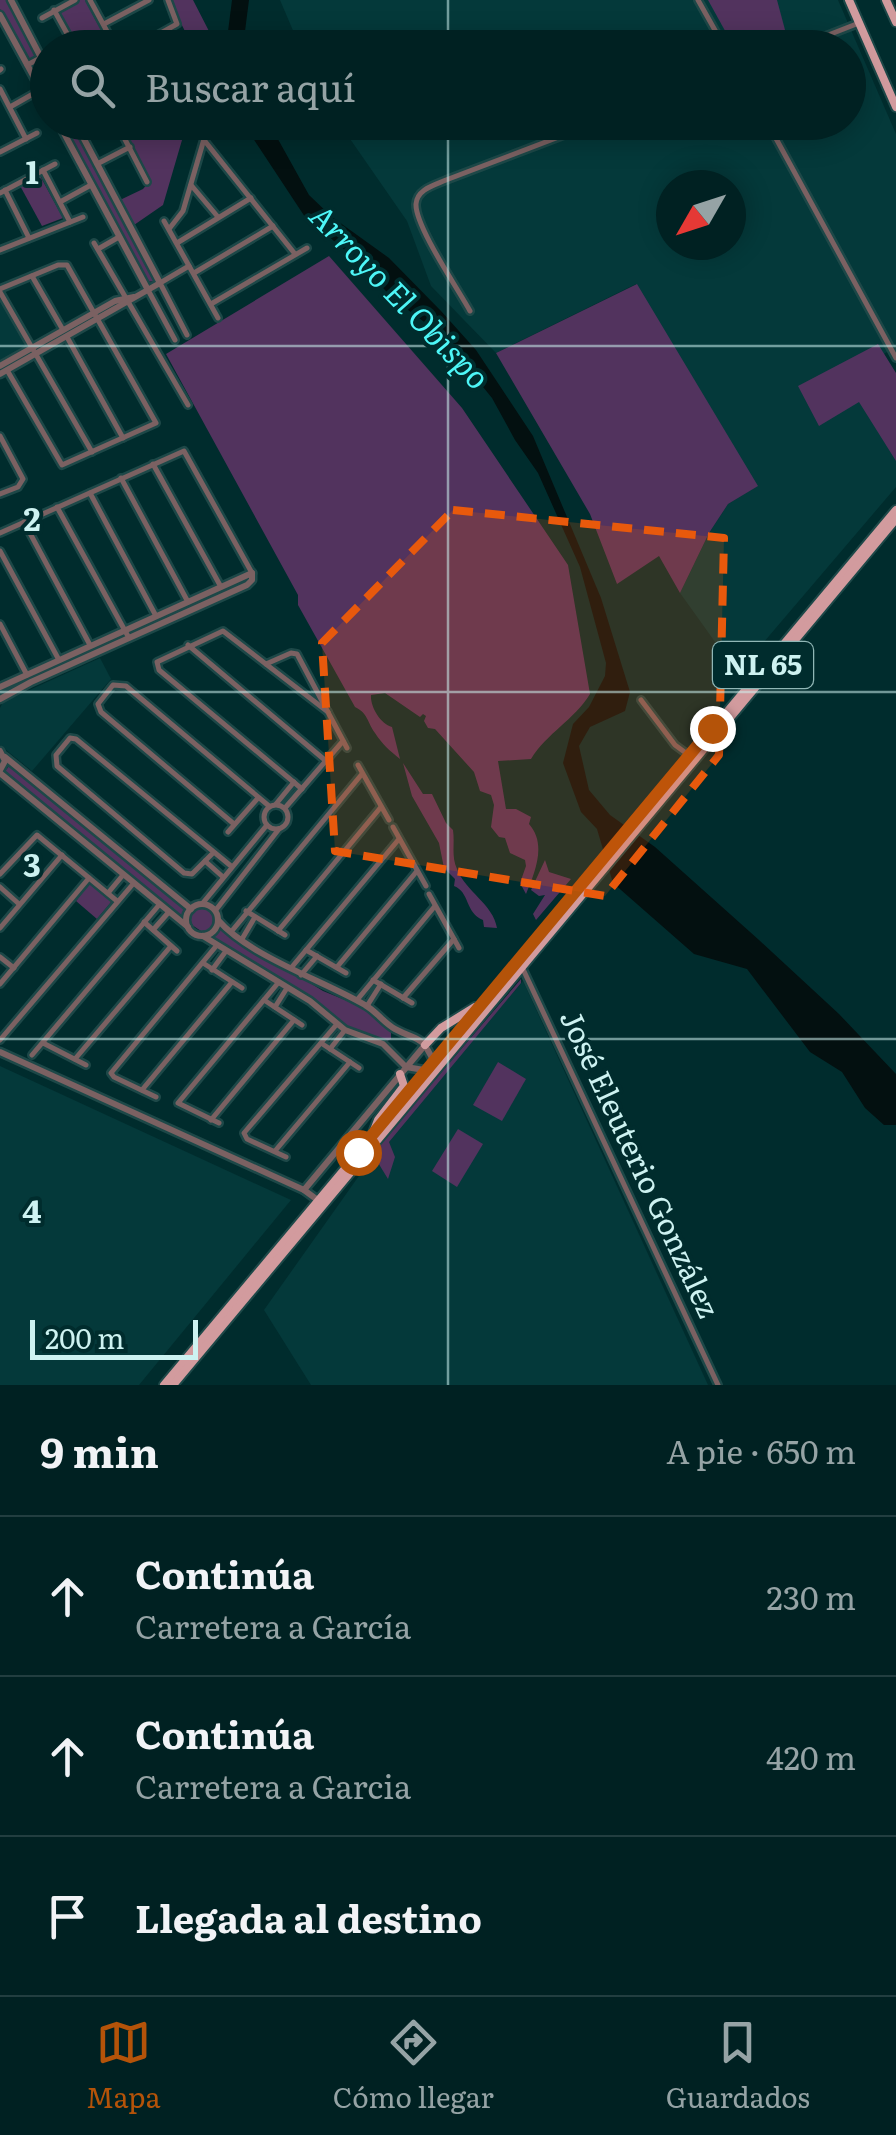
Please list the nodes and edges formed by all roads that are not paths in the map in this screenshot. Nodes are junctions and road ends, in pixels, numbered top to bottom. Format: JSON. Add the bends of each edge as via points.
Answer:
{"nodes":[{"id":1,"x":10,"y":0,"type":"edge"},
{"id":2,"x":75,"y":0,"type":"edge"},
{"id":3,"x":90,"y":0,"type":"edge"},
{"id":4,"x":148,"y":0,"type":"edge"},
{"id":5,"x":168,"y":0,"type":"edge"},
{"id":6,"x":698,"y":0,"type":"edge"},
{"id":7,"x":849,"y":0,"type":"edge"},
{"id":8,"x":886,"y":0,"type":"edge"},
{"id":9,"x":54,"y":10,"type":"junction"},
{"id":10,"x":0,"y":15,"type":"edge"},
{"id":11,"x":42,"y":18,"type":"dead end"},
{"id":12,"x":896,"y":22,"type":"edge"},
{"id":13,"x":859,"y":23,"type":"junction"},
{"id":14,"x":104,"y":24,"type":"junction"},
{"id":15,"x":66,"y":30,"type":"edge"},
{"id":16,"x":107,"y":30,"type":"edge"},
{"id":17,"x":166,"y":30,"type":"edge"},
{"id":18,"x":716,"y":30,"type":"edge"},
{"id":19,"x":841,"y":30,"type":"edge"},
{"id":20,"x":862,"y":30,"type":"edge"},
{"id":21,"x":30,"y":33,"type":"edge"},
{"id":22,"x":866,"y":39,"type":"edge"},
{"id":23,"x":30,"y":63,"type":"edge"},
{"id":24,"x":27,"y":65,"type":"junction"},
{"id":25,"x":30,"y":71,"type":"edge"},
{"id":26,"x":0,"y":89,"type":"edge"},
{"id":27,"x":30,"y":96,"type":"edge"},
{"id":28,"x":10,"y":107,"type":"junction"},
{"id":29,"x":896,"y":107,"type":"edge"},
{"id":30,"x":30,"y":136,"type":"edge"},
{"id":31,"x":26,"y":138,"type":"junction"},
{"id":32,"x":67,"y":140,"type":"edge"},
{"id":33,"x":84,"y":140,"type":"edge"},
{"id":34,"x":126,"y":140,"type":"edge"},
{"id":35,"x":204,"y":140,"type":"joint"},
{"id":36,"x":551,"y":140,"type":"edge"},
{"id":37,"x":777,"y":140,"type":"edge"},
{"id":38,"x":130,"y":147,"type":"junction"},
{"id":39,"x":0,"y":152,"type":"edge"},
{"id":40,"x":55,"y":164,"type":"dead end"},
{"id":41,"x":97,"y":164,"type":"junction"},
{"id":42,"x":43,"y":170,"type":"junction"},
{"id":43,"x":147,"y":182,"type":"dead end"},
{"id":44,"x":91,"y":185,"type":"junction"},
{"id":45,"x":191,"y":185,"type":"junction"},
{"id":46,"x":2,"y":191,"type":"edge"},
{"id":47,"x":251,"y":198,"type":"junction"},
{"id":48,"x":60,"y":202,"type":"junction"},
{"id":49,"x":83,"y":216,"type":"dead end"},
{"id":50,"x":218,"y":217,"type":"junction"},
{"id":51,"x":164,"y":220,"type":"dead end"},
{"id":52,"x":70,"y":222,"type":"junction"},
{"id":53,"x":273,"y":226,"type":"junction"},
{"id":54,"x":168,"y":229,"type":"junction"},
{"id":55,"x":30,"y":238,"type":"junction"},
{"id":56,"x":120,"y":238,"type":"junction"},
{"id":57,"x":176,"y":242,"type":"junction"},
{"id":58,"x":307,"y":248,"type":"dead end"},
{"id":59,"x":0,"y":250,"type":"edge"},
{"id":60,"x":296,"y":254,"type":"junction"},
{"id":61,"x":192,"y":269,"type":"junction"},
{"id":62,"x":32,"y":276,"type":"junction"},
{"id":63,"x":160,"y":282,"type":"junction"},
{"id":64,"x":0,"y":290,"type":"edge"},
{"id":65,"x":148,"y":290,"type":"junction"},
{"id":66,"x":130,"y":299,"type":"junction"},
{"id":67,"x":211,"y":304,"type":"junction"},
{"id":68,"x":470,"y":311,"type":"dead end"},
{"id":69,"x":95,"y":317,"type":"junction"},
{"id":70,"x":218,"y":318,"type":"dead end"},
{"id":71,"x":65,"y":333,"type":"junction"},
{"id":72,"x":188,"y":335,"type":"dead end"},
{"id":73,"x":175,"y":340,"type":"dead end"},
{"id":74,"x":33,"y":352,"type":"junction"},
{"id":75,"x":896,"y":358,"type":"edge"},
{"id":76,"x":2,"y":370,"type":"edge"},
{"id":77,"x":188,"y":405,"type":"dead end"},
{"id":78,"x":0,"y":436,"type":"edge"},
{"id":79,"x":123,"y":438,"type":"junction"},
{"id":80,"x":92,"y":452,"type":"junction"},
{"id":81,"x":152,"y":464,"type":"junction"},
{"id":82,"x":121,"y":478,"type":"junction"},
{"id":83,"x":90,"y":493,"type":"junction"},
{"id":84,"x":0,"y":494,"type":"edge"},
{"id":85,"x":57,"y":508,"type":"junction"},
{"id":86,"x":896,"y":510,"type":"edge"},
{"id":87,"x":896,"y":519,"type":"edge"},
{"id":88,"x":24,"y":522,"type":"junction"},
{"id":89,"x":0,"y":533,"type":"edge"},
{"id":90,"x":0,"y":551,"type":"edge"},
{"id":91,"x":252,"y":573,"type":"junction"},
{"id":92,"x":221,"y":588,"type":"junction"},
{"id":93,"x":188,"y":602,"type":"junction"},
{"id":94,"x":156,"y":616,"type":"junction"},
{"id":95,"x":0,"y":624,"type":"edge"},
{"id":96,"x":126,"y":634,"type":"junction"},
{"id":97,"x":90,"y":645,"type":"junction"},
{"id":98,"x":188,"y":645,"type":"junction"},
{"id":99,"x":60,"y":660,"type":"junction"},
{"id":100,"x":266,"y":664,"type":"junction"},
{"id":101,"x":29,"y":678,"type":"junction"},
{"id":102,"x":0,"y":687,"type":"edge"},
{"id":103,"x":0,"y":699,"type":"edge"},
{"id":104,"x":641,"y":700,"type":"dead end"},
{"id":105,"x":328,"y":712,"type":"junction"},
{"id":106,"x":343,"y":741,"type":"junction"},
{"id":107,"x":347,"y":748,"type":"dead end"},
{"id":108,"x":2,"y":754,"type":"edge"},
{"id":109,"x":690,"y":756,"type":"junction"},
{"id":110,"x":326,"y":761,"type":"junction"},
{"id":111,"x":358,"y":764,"type":"dead end"},
{"id":112,"x":0,"y":772,"type":"edge"},
{"id":113,"x":362,"y":774,"type":"junction"},
{"id":114,"x":294,"y":782,"type":"junction"},
{"id":115,"x":302,"y":788,"type":"junction"},
{"id":116,"x":256,"y":801,"type":"junction"},
{"id":117,"x":62,"y":804,"type":"junction"},
{"id":118,"x":381,"y":806,"type":"junction"},
{"id":119,"x":269,"y":807,"type":"junction"},
{"id":120,"x":285,"y":808,"type":"junction"},
{"id":121,"x":53,"y":817,"type":"junction"},
{"id":122,"x":234,"y":824,"type":"junction"},
{"id":123,"x":267,"y":826,"type":"junction"},
{"id":124,"x":635,"y":826,"type":"junction"},
{"id":125,"x":279,"y":829,"type":"junction"},
{"id":126,"x":228,"y":832,"type":"dead end"},
{"id":127,"x":400,"y":839,"type":"junction"},
{"id":128,"x":107,"y":842,"type":"junction"},
{"id":129,"x":214,"y":852,"type":"junction"},
{"id":130,"x":96,"y":853,"type":"junction"},
{"id":131,"x":62,"y":855,"type":"junction"},
{"id":132,"x":240,"y":856,"type":"junction"},
{"id":133,"x":206,"y":861,"type":"junction"},
{"id":134,"x":231,"y":866,"type":"junction"},
{"id":135,"x":252,"y":866,"type":"junction"},
{"id":136,"x":417,"y":871,"type":"junction"},
{"id":137,"x":0,"y":874,"type":"edge"},
{"id":138,"x":123,"y":875,"type":"junction"},
{"id":139,"x":223,"y":877,"type":"junction"},
{"id":140,"x":89,"y":878,"type":"junction"},
{"id":141,"x":133,"y":884,"type":"junction"},
{"id":142,"x":426,"y":886,"type":"dead end"},
{"id":143,"x":0,"y":887,"type":"edge"},
{"id":144,"x":108,"y":893,"type":"junction"},
{"id":145,"x":429,"y":894,"type":"dead end"},
{"id":146,"x":117,"y":901,"type":"junction"},
{"id":147,"x":20,"y":904,"type":"junction"},
{"id":148,"x":202,"y":904,"type":"junction"},
{"id":149,"x":159,"y":906,"type":"junction"},
{"id":150,"x":435,"y":906,"type":"junction"},
{"id":151,"x":191,"y":909,"type":"junction"},
{"id":152,"x":215,"y":911,"type":"junction"},
{"id":153,"x":246,"y":911,"type":"junction"},
{"id":154,"x":168,"y":914,"type":"junction"},
{"id":155,"x":255,"y":918,"type":"junction"},
{"id":156,"x":218,"y":920,"type":"junction"},
{"id":157,"x":144,"y":922,"type":"junction"},
{"id":158,"x":188,"y":926,"type":"junction"},
{"id":159,"x":0,"y":928,"type":"edge"},
{"id":160,"x":275,"y":929,"type":"junction"},
{"id":161,"x":153,"y":930,"type":"junction"},
{"id":162,"x":231,"y":932,"type":"junction"},
{"id":163,"x":286,"y":935,"type":"dead end"},
{"id":164,"x":203,"y":936,"type":"junction"},
{"id":165,"x":242,"y":939,"type":"junction"},
{"id":166,"x":454,"y":939,"type":"junction"},
{"id":167,"x":216,"y":945,"type":"junction"},
{"id":168,"x":171,"y":946,"type":"junction"},
{"id":169,"x":460,"y":948,"type":"dead end"},
{"id":170,"x":306,"y":950,"type":"junction"},
{"id":171,"x":177,"y":951,"type":"dead end"},
{"id":172,"x":226,"y":952,"type":"junction"},
{"id":173,"x":269,"y":955,"type":"junction"},
{"id":174,"x":317,"y":956,"type":"junction"},
{"id":175,"x":0,"y":957,"type":"edge"},
{"id":176,"x":203,"y":963,"type":"junction"},
{"id":177,"x":521,"y":964,"type":"junction"},
{"id":178,"x":14,"y":968,"type":"junction"},
{"id":179,"x":291,"y":968,"type":"junction"},
{"id":180,"x":337,"y":968,"type":"junction"},
{"id":181,"x":212,"y":970,"type":"junction"},
{"id":182,"x":260,"y":972,"type":"junction"},
{"id":183,"x":346,"y":972,"type":"dead end"},
{"id":184,"x":301,"y":974,"type":"junction"},
{"id":185,"x":373,"y":980,"type":"junction"},
{"id":186,"x":232,"y":982,"type":"junction"},
{"id":187,"x":278,"y":982,"type":"junction"},
{"id":188,"x":0,"y":984,"type":"edge"},
{"id":189,"x":380,"y":984,"type":"junction"},
{"id":190,"x":242,"y":988,"type":"dead end"},
{"id":191,"x":288,"y":988,"type":"junction"},
{"id":192,"x":403,"y":998,"type":"junction"},
{"id":193,"x":264,"y":1000,"type":"junction"},
{"id":194,"x":356,"y":1001,"type":"junction"},
{"id":195,"x":412,"y":1003,"type":"dead end"},
{"id":196,"x":483,"y":1003,"type":"junction"},
{"id":197,"x":367,"y":1006,"type":"junction"},
{"id":198,"x":274,"y":1007,"type":"junction"},
{"id":199,"x":294,"y":1020,"type":"junction"},
{"id":200,"x":337,"y":1024,"type":"junction"},
{"id":201,"x":0,"y":1025,"type":"edge"},
{"id":202,"x":302,"y":1025,"type":"dead end"},
{"id":203,"x":344,"y":1030,"type":"junction"},
{"id":204,"x":7,"y":1031,"type":"junction"},
{"id":205,"x":404,"y":1032,"type":"junction"},
{"id":206,"x":0,"y":1040,"type":"edge"},
{"id":207,"x":43,"y":1043,"type":"junction"},
{"id":208,"x":321,"y":1043,"type":"junction"},
{"id":209,"x":425,"y":1045,"type":"junction"},
{"id":210,"x":330,"y":1049,"type":"junction"},
{"id":211,"x":0,"y":1052,"type":"edge"},
{"id":212,"x":391,"y":1052,"type":"junction"},
{"id":213,"x":32,"y":1056,"type":"dead end"},
{"id":214,"x":75,"y":1059,"type":"junction"},
{"id":215,"x":350,"y":1062,"type":"junction"},
{"id":216,"x":86,"y":1066,"type":"dead end"},
{"id":217,"x":359,"y":1068,"type":"dead end"},
{"id":218,"x":433,"y":1068,"type":"junction"},
{"id":219,"x":403,"y":1070,"type":"junction"},
{"id":220,"x":142,"y":1090,"type":"junction"},
{"id":221,"x":156,"y":1097,"type":"dead end"},
{"id":222,"x":210,"y":1120,"type":"junction"},
{"id":223,"x":219,"y":1124,"type":"dead end"},
{"id":224,"x":373,"y":1136,"type":"junction"},
{"id":225,"x":275,"y":1152,"type":"junction"},
{"id":226,"x":286,"y":1156,"type":"dead end"},
{"id":227,"x":304,"y":1190,"type":"junction"},
{"id":228,"x":321,"y":1203,"type":"junction"},
{"id":229,"x":164,"y":1385,"type":"edge"},
{"id":230,"x":173,"y":1385,"type":"edge"},
{"id":231,"x":718,"y":1385,"type":"edge"}],
"edges":[{"from":1,"to":21,"type":"street"},
{"from":2,"to":9,"type":"street"},
{"from":3,"to":14,"type":"street"},
{"from":4,"to":14,"type":"street"},
{"from":5,"to":17,"type":"street","via":[[177,18]]},
{"from":6,"to":18,"type":"street"},
{"from":7,"to":13,"type":"main road"},
{"from":8,"to":12,"type":"main road"},
{"from":9,"to":11,"type":"street"},
{"from":9,"to":15,"type":"street"},
{"from":10,"to":24,"type":"street"},
{"from":13,"to":19,"type":"street"},
{"from":13,"to":20,"type":"main road"},
{"from":14,"to":16,"type":"street"},
{"from":22,"to":29,"type":"main road"},
{"from":23,"to":24,"type":"street"},
{"from":24,"to":25,"type":"street"},
{"from":26,"to":28,"type":"street"},
{"from":27,"to":28,"type":"street"},
{"from":28,"to":31,"type":"street"},
{"from":30,"to":31,"type":"street"},
{"from":31,"to":39,"type":"street"},
{"from":32,"to":44,"type":"street"},
{"from":33,"to":41,"type":"street"},
{"from":34,"to":38,"type":"street"},
{"from":35,"to":45,"type":"street"},
{"from":35,"to":47,"type":"street"},
{"from":36,"to":68,"type":"street","via":[[418,197],[425,233]]},
{"from":37,"to":75,"type":"street"},
{"from":38,"to":41,"type":"street"},
{"from":38,"to":43,"type":"street"},
{"from":40,"to":42,"type":"street"},
{"from":41,"to":63,"type":"street"},
{"from":42,"to":46,"type":"street"},
{"from":42,"to":48,"type":"street"},
{"from":44,"to":48,"type":"street"},
{"from":44,"to":56,"type":"street"},
{"from":45,"to":50,"type":"street"},
{"from":45,"to":54,"type":"street"},
{"from":46,"to":55,"type":"street"},
{"from":47,"to":50,"type":"street"},
{"from":47,"to":53,"type":"street"},
{"from":48,"to":52,"type":"street"},
{"from":49,"to":52,"type":"street"},
{"from":50,"to":57,"type":"street"},
{"from":51,"to":54,"type":"street"},
{"from":52,"to":55,"type":"street"},
{"from":53,"to":60,"type":"street"},
{"from":53,"to":61,"type":"street"},
{"from":54,"to":57,"type":"street"},
{"from":55,"to":59,"type":"street"},
{"from":56,"to":65,"type":"street"},
{"from":56,"to":66,"type":"street","via":[[96,246]]},
{"from":57,"to":61,"type":"street"},
{"from":58,"to":60,"type":"street"},
{"from":60,"to":67,"type":"street"},
{"from":61,"to":63,"type":"street"},
{"from":61,"to":67,"type":"street"},
{"from":62,"to":64,"type":"street"},
{"from":62,"to":69,"type":"street","via":[[66,264]]},
{"from":62,"to":71,"type":"street"},
{"from":63,"to":65,"type":"street"},
{"from":63,"to":72,"type":"street"},
{"from":64,"to":74,"type":"street"},
{"from":65,"to":66,"type":"street"},
{"from":65,"to":73,"type":"street"},
{"from":66,"to":69,"type":"street"},
{"from":66,"to":77,"type":"street"},
{"from":67,"to":70,"type":"street"},
{"from":69,"to":71,"type":"street"},
{"from":69,"to":79,"type":"street","via":[[156,423]]},
{"from":71,"to":74,"type":"street"},
{"from":71,"to":79,"type":"street"},
{"from":74,"to":76,"type":"street"},
{"from":74,"to":80,"type":"street"},
{"from":76,"to":80,"type":"street","via":[[58,461]]},
{"from":78,"to":84,"type":"street","via":[[22,475],[20,485]]},
{"from":79,"to":80,"type":"street"},
{"from":81,"to":82,"type":"street"},
{"from":81,"to":91,"type":"street","via":[[186,452]]},
{"from":81,"to":92,"type":"street"},
{"from":82,"to":83,"type":"street"},
{"from":82,"to":93,"type":"street"},
{"from":83,"to":85,"type":"street"},
{"from":83,"to":94,"type":"street"},
{"from":85,"to":88,"type":"street"},
{"from":85,"to":96,"type":"street"},
{"from":86,"to":109,"type":"main road","number":"NL 65"},
{"from":87,"to":124,"type":"main road","number":"NL 65"},
{"from":88,"to":89,"type":"street"},
{"from":88,"to":97,"type":"street"},
{"from":90,"to":99,"type":"street"},
{"from":91,"to":92,"type":"street"},
{"from":91,"to":96,"type":"street","via":[[247,586]]},
{"from":92,"to":93,"type":"street"},
{"from":93,"to":94,"type":"street"},
{"from":94,"to":96,"type":"street"},
{"from":95,"to":101,"type":"street"},
{"from":96,"to":97,"type":"street"},
{"from":96,"to":101,"type":"street"},
{"from":97,"to":99,"type":"street"},
{"from":98,"to":100,"type":"street","via":[[223,631]]},
{"from":98,"to":110,"type":"street"},
{"from":98,"to":114,"type":"street","via":[[159,659],[159,670]]},
{"from":99,"to":101,"type":"street"},
{"from":100,"to":105,"type":"street"},
{"from":100,"to":105,"type":"street","via":[[297,654]]},
{"from":101,"to":102,"type":"street"},
{"from":101,"to":103,"type":"street"},
{"from":104,"to":109,"type":"street"},
{"from":105,"to":106,"type":"street"},
{"from":106,"to":107,"type":"street"},
{"from":106,"to":110,"type":"street"},
{"from":108,"to":112,"type":"street"},
{"from":108,"to":117,"type":"street"},
{"from":109,"to":124,"type":"main road","number":"NL 65"},
{"from":110,"to":115,"type":"street"},
{"from":111,"to":113,"type":"street"},
{"from":112,"to":121,"type":"street"},
{"from":113,"to":118,"type":"street"},
{"from":113,"to":153,"type":"street"},
{"from":114,"to":115,"type":"street"},
{"from":114,"to":119,"type":"street"},
{"from":115,"to":120,"type":"street"},
{"from":116,"to":119,"type":"street"},
{"from":116,"to":122,"type":"street"},
{"from":116,"to":122,"type":"street","via":[[126,686],[113,684],[98,704],[100,712]]},
{"from":117,"to":121,"type":"street","via":[[62,814]]},
{"from":117,"to":128,"type":"street"},
{"from":118,"to":127,"type":"street"},
{"from":118,"to":160,"type":"street"},
{"from":119,"to":120,"type":"street"},
{"from":119,"to":123,"type":"street"},
{"from":120,"to":125,"type":"street","via":[[288,818]]},
{"from":121,"to":130,"type":"street"},
{"from":122,"to":126,"type":"street"},
{"from":123,"to":125,"type":"street"},
{"from":123,"to":132,"type":"street"},
{"from":124,"to":177,"type":"main road","number":"NL 65"},
{"from":125,"to":135,"type":"street"},
{"from":127,"to":136,"type":"street"},
{"from":127,"to":170,"type":"street"},
{"from":128,"to":130,"type":"street"},
{"from":128,"to":151,"type":"street"},
{"from":129,"to":133,"type":"street"},
{"from":129,"to":133,"type":"street","via":[[76,738],[56,754],[57,766],[184,874]]},
{"from":129,"to":134,"type":"street"},
{"from":130,"to":138,"type":"street"},
{"from":131,"to":137,"type":"street","via":[[34,836]]},
{"from":131,"to":140,"type":"street"},
{"from":131,"to":147,"type":"street"},
{"from":132,"to":134,"type":"street"},
{"from":132,"to":135,"type":"street"},
{"from":133,"to":139,"type":"street"},
{"from":134,"to":139,"type":"street"},
{"from":135,"to":152,"type":"street"},
{"from":136,"to":142,"type":"street"},
{"from":136,"to":180,"type":"street"},
{"from":138,"to":141,"type":"street"},
{"from":138,"to":144,"type":"street"},
{"from":139,"to":148,"type":"street"},
{"from":140,"to":144,"type":"street"},
{"from":140,"to":178,"type":"street"},
{"from":141,"to":146,"type":"street"},
{"from":141,"to":149,"type":"street"},
{"from":143,"to":147,"type":"street"},
{"from":144,"to":146,"type":"street"},
{"from":145,"to":150,"type":"street"},
{"from":146,"to":204,"type":"street"},
{"from":147,"to":159,"type":"street"},
{"from":148,"to":151,"type":"street"},
{"from":148,"to":152,"type":"street"},
{"from":149,"to":154,"type":"street"},
{"from":149,"to":157,"type":"street"},
{"from":150,"to":166,"type":"street"},
{"from":150,"to":185,"type":"street"},
{"from":151,"to":158,"type":"street"},
{"from":152,"to":156,"type":"street"},
{"from":153,"to":155,"type":"street"},
{"from":153,"to":162,"type":"street"},
{"from":154,"to":158,"type":"street"},
{"from":154,"to":161,"type":"street"},
{"from":155,"to":160,"type":"street"},
{"from":155,"to":165,"type":"street"},
{"from":156,"to":162,"type":"street"},
{"from":156,"to":164,"type":"street"},
{"from":157,"to":161,"type":"street"},
{"from":157,"to":207,"type":"street"},
{"from":158,"to":164,"type":"street"},
{"from":160,"to":163,"type":"street"},
{"from":161,"to":168,"type":"street"},
{"from":162,"to":165,"type":"street"},
{"from":164,"to":167,"type":"street"},
{"from":165,"to":173,"type":"street"},
{"from":166,"to":169,"type":"street"},
{"from":166,"to":192,"type":"street"},
{"from":167,"to":172,"type":"street"},
{"from":167,"to":176,"type":"street"},
{"from":168,"to":171,"type":"street"},
{"from":168,"to":214,"type":"street"},
{"from":170,"to":174,"type":"street"},
{"from":170,"to":179,"type":"street"},
{"from":172,"to":181,"type":"street"},
{"from":172,"to":182,"type":"street"},
{"from":173,"to":179,"type":"street"},
{"from":173,"to":182,"type":"street"},
{"from":174,"to":180,"type":"street"},
{"from":174,"to":184,"type":"street"},
{"from":175,"to":178,"type":"street"},
{"from":176,"to":181,"type":"street"},
{"from":176,"to":220,"type":"street","via":[[111,1073]]},
{"from":177,"to":196,"type":"main road","number":"NL 65"},
{"from":177,"to":218,"type":"main road","number":"NL 65"},
{"from":177,"to":231,"type":"street","name":"José Eleuterio González"},
{"from":178,"to":188,"type":"street"},
{"from":179,"to":184,"type":"street"},
{"from":180,"to":183,"type":"street"},
{"from":181,"to":186,"type":"street"},
{"from":182,"to":187,"type":"street"},
{"from":184,"to":194,"type":"street"},
{"from":185,"to":189,"type":"street"},
{"from":185,"to":194,"type":"street"},
{"from":186,"to":190,"type":"street"},
{"from":186,"to":220,"type":"street"},
{"from":187,"to":191,"type":"street"},
{"from":187,"to":193,"type":"street"},
{"from":189,"to":192,"type":"street"},
{"from":189,"to":197,"type":"street"},
{"from":191,"to":198,"type":"street"},
{"from":191,"to":200,"type":"street"},
{"from":192,"to":195,"type":"street"},
{"from":193,"to":198,"type":"street"},
{"from":193,"to":222,"type":"street","via":[[178,1103]]},
{"from":194,"to":197,"type":"street"},
{"from":196,"to":209,"type":"main road"},
{"from":196,"to":218,"type":"main road","number":"NL 65"},
{"from":197,"to":205,"type":"street"},
{"from":198,"to":199,"type":"street"},
{"from":199,"to":202,"type":"street"},
{"from":199,"to":222,"type":"street"},
{"from":200,"to":203,"type":"street"},
{"from":200,"to":208,"type":"street"},
{"from":201,"to":204,"type":"street"},
{"from":203,"to":210,"type":"street"},
{"from":203,"to":212,"type":"street"},
{"from":204,"to":206,"type":"street"},
{"from":205,"to":209,"type":"street"},
{"from":205,"to":212,"type":"street"},
{"from":207,"to":213,"type":"street"},
{"from":207,"to":214,"type":"street"},
{"from":208,"to":210,"type":"street"},
{"from":208,"to":225,"type":"street","via":[[244,1133]]},
{"from":209,"to":218,"type":"street"},
{"from":209,"to":219,"type":"street"},
{"from":210,"to":215,"type":"street"},
{"from":211,"to":227,"type":"street"},
{"from":212,"to":219,"type":"street"},
{"from":214,"to":216,"type":"street"},
{"from":215,"to":217,"type":"street"},
{"from":215,"to":225,"type":"street"},
{"from":218,"to":219,"type":"street"},
{"from":218,"to":224,"type":"main road","number":"NL 65"},
{"from":218,"to":228,"type":"main road","number":"NL 65"},
{"from":219,"to":224,"type":"main road","via":[[404,1086]]},
{"from":219,"to":227,"type":"street"},
{"from":220,"to":221,"type":"street"},
{"from":222,"to":223,"type":"street"},
{"from":224,"to":228,"type":"main road","number":"NL 65"},
{"from":225,"to":226,"type":"street"},
{"from":227,"to":228,"type":"street"},
{"from":228,"to":229,"type":"main road","number":"NL 65"},
{"from":228,"to":230,"type":"main road","number":"NL 65"}]}
